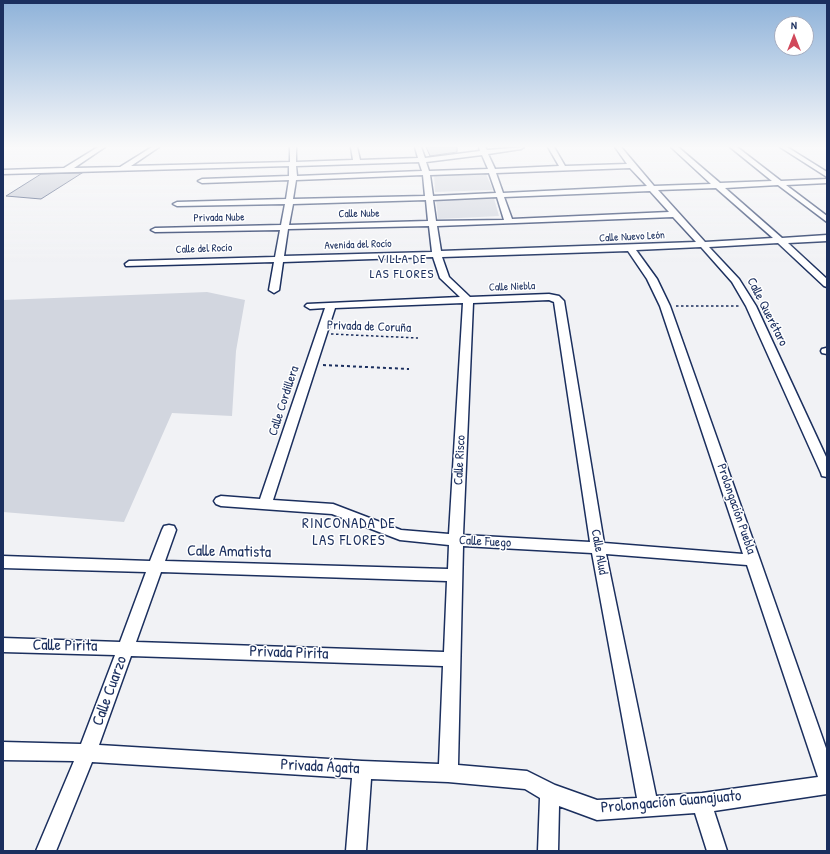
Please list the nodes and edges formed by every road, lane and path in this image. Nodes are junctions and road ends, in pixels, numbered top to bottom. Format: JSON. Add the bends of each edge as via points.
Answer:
{"nodes":[{"id":1,"x":291,"y":187,"type":"edge"},
{"id":2,"x":428,"y":187,"type":"edge"},
{"id":3,"x":496,"y":187,"type":"edge"},
{"id":4,"x":700,"y":187,"type":"edge"},
{"id":5,"x":719,"y":187,"type":"edge"},
{"id":6,"x":785,"y":187,"type":"edge"},
{"id":7,"x":653,"y":189,"type":"junction"},
{"id":8,"x":498,"y":195,"type":"junction"},
{"id":9,"x":429,"y":198,"type":"junction"},
{"id":10,"x":288,"y":202,"type":"junction"},
{"id":11,"x":177,"y":204,"type":"dead end"},
{"id":12,"x":676,"y":214,"type":"junction"},
{"id":13,"x":827,"y":220,"type":"edge"},
{"id":14,"x":509,"y":222,"type":"junction"},
{"id":15,"x":434,"y":224,"type":"junction"},
{"id":16,"x":284,"y":227,"type":"junction"},
{"id":17,"x":155,"y":230,"type":"dead end"},
{"id":18,"x":827,"y":238,"type":"edge"},
{"id":19,"x":781,"y":241,"type":"junction"},
{"id":20,"x":704,"y":244,"type":"junction"},
{"id":21,"x":630,"y":248,"type":"junction"},
{"id":22,"x":437,"y":255,"type":"junction"},
{"id":23,"x":280,"y":259,"type":"junction"},
{"id":24,"x":129,"y":264,"type":"dead end"},
{"id":25,"x":827,"y":284,"type":"edge"},
{"id":26,"x":274,"y":290,"type":"dead end"},
{"id":27,"x":556,"y":298,"type":"joint"},
{"id":28,"x":468,"y":300,"type":"junction"},
{"id":29,"x":331,"y":305,"type":"junction"},
{"id":30,"x":310,"y":306,"type":"dead end"},
{"id":31,"x":665,"y":306,"type":"junction"},
{"id":32,"x":751,"y":306,"type":"junction"},
{"id":33,"x":320,"y":334,"type":"junction"},
{"id":34,"x":418,"y":338,"type":"dead end"},
{"id":35,"x":310,"y":364,"type":"junction"},
{"id":36,"x":409,"y":369,"type":"dead end"},
{"id":37,"x":827,"y":473,"type":"edge"},
{"id":38,"x":221,"y":501,"type":"dead end"},
{"id":39,"x":265,"y":505,"type":"junction"},
{"id":40,"x":169,"y":530,"type":"dead end"},
{"id":41,"x":456,"y":540,"type":"junction"},
{"id":42,"x":598,"y":548,"type":"junction"},
{"id":43,"x":753,"y":560,"type":"junction"},
{"id":44,"x":3,"y":562,"type":"edge"},
{"id":45,"x":156,"y":568,"type":"junction"},
{"id":46,"x":455,"y":575,"type":"junction"},
{"id":47,"x":3,"y":645,"type":"edge"},
{"id":48,"x":127,"y":647,"type":"junction"},
{"id":49,"x":452,"y":659,"type":"junction"},
{"id":50,"x":3,"y":751,"type":"edge"},
{"id":51,"x":87,"y":753,"type":"junction"},
{"id":52,"x":362,"y":770,"type":"junction"},
{"id":53,"x":448,"y":773,"type":"junction"},
{"id":54,"x":827,"y":778,"type":"edge"},
{"id":55,"x":827,"y":785,"type":"edge"},
{"id":56,"x":550,"y":793,"type":"junction"},
{"id":57,"x":702,"y":803,"type":"junction"},
{"id":58,"x":648,"y":806,"type":"junction"},
{"id":59,"x":46,"y":851,"type":"edge"},
{"id":60,"x":356,"y":851,"type":"edge"},
{"id":61,"x":548,"y":851,"type":"edge"},
{"id":62,"x":717,"y":851,"type":"edge"}],
"edges":[{"from":1,"to":10,"type":"street"},
{"from":2,"to":9,"type":"street"},
{"from":3,"to":8,"type":"street"},
{"from":4,"to":7,"type":"street"},
{"from":5,"to":19,"type":"street"},
{"from":6,"to":13,"type":"street"},
{"from":7,"to":8,"type":"street"},
{"from":7,"to":12,"type":"street","name":"Calle Querétaro"},
{"from":8,"to":9,"type":"street"},
{"from":8,"to":14,"type":"street"},
{"from":9,"to":10,"type":"street"},
{"from":9,"to":15,"type":"street"},
{"from":10,"to":11,"type":"street"},
{"from":10,"to":16,"type":"street"},
{"from":12,"to":14,"type":"street","name":"Calle Nube"},
{"from":12,"to":20,"type":"street","name":"Calle Querétaro"},
{"from":14,"to":15,"type":"street","name":"Calle Nube"},
{"from":15,"to":16,"type":"street","name":"Calle Nube"},
{"from":15,"to":22,"type":"street"},
{"from":16,"to":17,"type":"street","name":"Privada Nube"},
{"from":16,"to":23,"type":"street"},
{"from":18,"to":19,"type":"street","name":"Calle Nuevo León"},
{"from":19,"to":20,"type":"street","name":"Calle Nuevo León"},
{"from":19,"to":25,"type":"street"},
{"from":20,"to":21,"type":"street","name":"Calle Nuevo León"},
{"from":20,"to":32,"type":"street","name":"Calle Querétaro","via":[[736,281]]},
{"from":21,"to":22,"type":"street","name":"Calle Nuevo León"},
{"from":21,"to":31,"type":"street","name":"Prolongación Puebla","via":[[652,279]]},
{"from":22,"to":23,"type":"street","name":"Avenida del Rocío"},
{"from":22,"to":28,"type":"street","via":[[445,278]]},
{"from":23,"to":24,"type":"street","name":"Calle del Rocío"},
{"from":23,"to":26,"type":"street"},
{"from":27,"to":28,"type":"street","name":"Calle Niebla"},
{"from":27,"to":42,"type":"street","name":"Calle Alud","via":[[559,301]]},
{"from":28,"to":29,"type":"street","name":"Calle Niebla"},
{"from":28,"to":41,"type":"street","name":"Calle Risco"},
{"from":29,"to":30,"type":"street","name":"Calle Niebla"},
{"from":29,"to":33,"type":"street","name":"Calle Cordillera"},
{"from":31,"to":32,"type":"path"},
{"from":31,"to":43,"type":"street","name":"Prolongación Puebla"},
{"from":32,"to":37,"type":"street","name":"Calle Querétaro"},
{"from":33,"to":34,"type":"path","name":"Privada de Coruña"},
{"from":33,"to":35,"type":"street","name":"Calle Cordillera"},
{"from":35,"to":36,"type":"path"},
{"from":35,"to":39,"type":"street","name":"Calle Cordillera"},
{"from":38,"to":39,"type":"street","name":"Calle Fuego"},
{"from":39,"to":41,"type":"street","name":"Calle Fuego","via":[[333,509],[400,535]]},
{"from":40,"to":45,"type":"street","name":"Calle Cuarzo"},
{"from":41,"to":42,"type":"street","name":"Calle Fuego"},
{"from":41,"to":46,"type":"street","name":"Calle Risco"},
{"from":42,"to":43,"type":"street","name":"Calle Fuego"},
{"from":42,"to":58,"type":"street","name":"Calle Alud"},
{"from":43,"to":54,"type":"street","name":"Prolongación Puebla"},
{"from":44,"to":45,"type":"street","name":"Calle Amatista"},
{"from":45,"to":46,"type":"street","name":"Calle Amatista"},
{"from":45,"to":48,"type":"street","name":"Calle Cuarzo"},
{"from":46,"to":49,"type":"street","name":"Calle Risco"},
{"from":47,"to":48,"type":"street","name":"Calle Pirita"},
{"from":48,"to":49,"type":"street","name":"Privada Pirita"},
{"from":48,"to":51,"type":"street","name":"Calle Cuarzo"},
{"from":49,"to":53,"type":"street","name":"Calle Risco"},
{"from":50,"to":51,"type":"street","name":"Privada Ágata"},
{"from":51,"to":52,"type":"street","name":"Privada Ágata"},
{"from":51,"to":59,"type":"street","name":"Calle Cuarzo"},
{"from":52,"to":53,"type":"street","name":"Privada Ágata"},
{"from":52,"to":60,"type":"street"},
{"from":53,"to":56,"type":"street","name":"Privada Ágata","via":[[527,780]]},
{"from":55,"to":57,"type":"street","name":"Prolongación Guanajuato"},
{"from":56,"to":58,"type":"street","name":"Prolongación Guanajuato","via":[[597,810]]},
{"from":56,"to":61,"type":"street"},
{"from":57,"to":58,"type":"street","name":"Prolongación Guanajuato"},
{"from":57,"to":62,"type":"street"}]}
